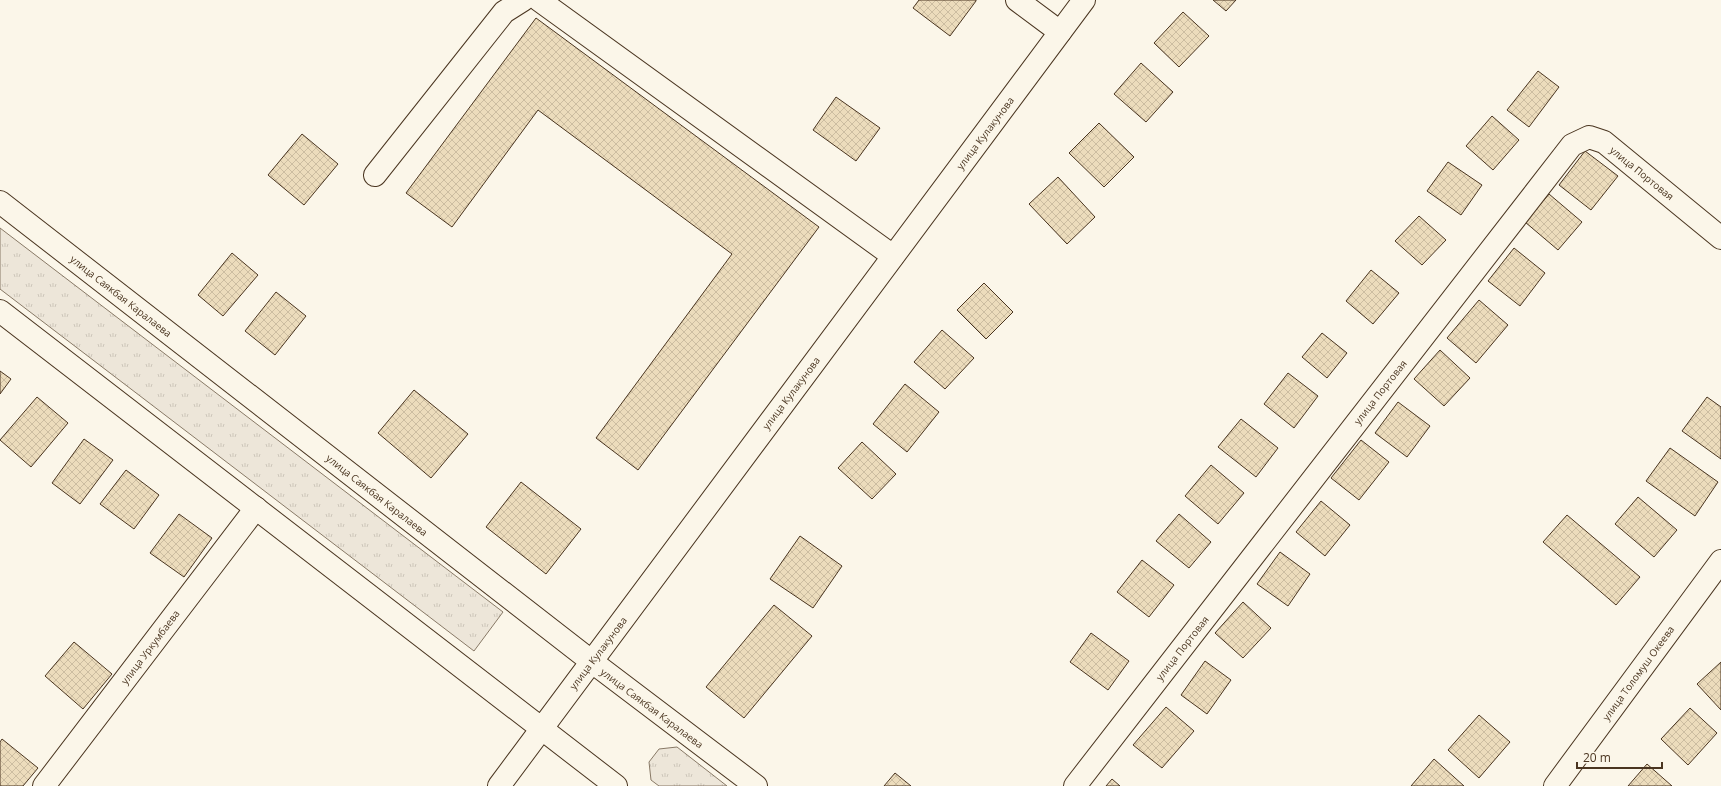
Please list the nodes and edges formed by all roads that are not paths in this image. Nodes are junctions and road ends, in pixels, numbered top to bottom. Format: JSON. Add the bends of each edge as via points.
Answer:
{"nodes":[{"id":1,"x":523,"y":0,"type":"edge"},
{"id":2,"x":539,"y":0,"type":"edge"},
{"id":3,"x":1017,"y":0,"type":"edge"},
{"id":4,"x":1084,"y":0,"type":"edge"},
{"id":5,"x":1060,"y":32,"type":"junction"},
{"id":6,"x":375,"y":175,"type":"dead end"},
{"id":7,"x":0,"y":202,"type":"edge"},
{"id":8,"x":1721,"y":238,"type":"edge"},
{"id":9,"x":893,"y":256,"type":"junction"},
{"id":10,"x":0,"y":311,"type":"edge"},
{"id":11,"x":256,"y":508,"type":"junction"},
{"id":12,"x":1721,"y":561,"type":"edge"},
{"id":13,"x":591,"y":661,"type":"junction"},
{"id":14,"x":542,"y":728,"type":"junction"},
{"id":15,"x":44,"y":786,"type":"edge"},
{"id":16,"x":499,"y":786,"type":"edge"},
{"id":17,"x":616,"y":786,"type":"edge"},
{"id":18,"x":756,"y":786,"type":"edge"},
{"id":19,"x":1075,"y":786,"type":"edge"},
{"id":20,"x":1555,"y":786,"type":"edge"}],
"edges":[{"from":1,"to":6,"type":"street","via":[[504,12]]},
{"from":2,"to":9,"type":"street"},
{"from":3,"to":5,"type":"street"},
{"from":4,"to":5,"type":"street","name":"улица Кулакунова"},
{"from":5,"to":9,"type":"street","name":"улица Кулакунова"},
{"from":7,"to":13,"type":"street","name":"улица Саякбая Каралаева"},
{"from":8,"to":19,"type":"street","name":"улица Портовая","via":[[1604,142],[1589,137],[1572,144]]},
{"from":9,"to":13,"type":"street","name":"улица Кулакунова"},
{"from":10,"to":11,"type":"street"},
{"from":11,"to":14,"type":"street"},
{"from":11,"to":15,"type":"street","name":"улица Уркумбаева"},
{"from":12,"to":20,"type":"street","name":"улица Толомуш Океева"},
{"from":13,"to":14,"type":"street","name":"улица Кулакунова"},
{"from":13,"to":18,"type":"street","name":"улица Саякбая Каралаева"},
{"from":14,"to":16,"type":"street","name":"улица Кулакунова"},
{"from":14,"to":17,"type":"street"}]}
